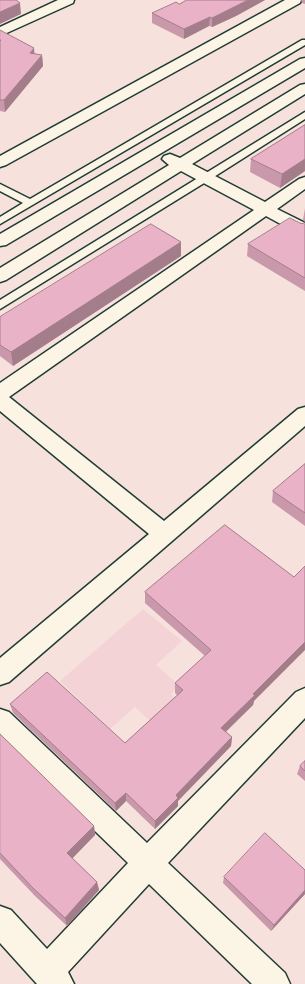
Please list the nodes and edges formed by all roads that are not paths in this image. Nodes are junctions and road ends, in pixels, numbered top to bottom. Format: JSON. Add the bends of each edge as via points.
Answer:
{"nodes":[{"id":1,"x":68,"y":0,"type":"edge"},
{"id":2,"x":295,"y":0,"type":"edge"},
{"id":3,"x":0,"y":32,"type":"edge"},
{"id":4,"x":305,"y":42,"type":"edge"},
{"id":5,"x":305,"y":62,"type":"edge"},
{"id":6,"x":305,"y":88,"type":"edge"},
{"id":7,"x":305,"y":115,"type":"edge"},
{"id":8,"x":155,"y":151,"type":"junction"},
{"id":9,"x":0,"y":162,"type":"edge"},
{"id":10,"x":180,"y":164,"type":"junction"},
{"id":11,"x":206,"y":178,"type":"junction"},
{"id":12,"x":305,"y":182,"type":"edge"},
{"id":13,"x":0,"y":186,"type":"edge"},
{"id":14,"x":30,"y":203,"type":"junction"},
{"id":15,"x":266,"y":209,"type":"junction"},
{"id":16,"x":0,"y":221,"type":"edge"},
{"id":17,"x":305,"y":230,"type":"edge"},
{"id":18,"x":0,"y":242,"type":"edge"},
{"id":19,"x":0,"y":276,"type":"edge"},
{"id":20,"x":0,"y":305,"type":"edge"},
{"id":21,"x":0,"y":393,"type":"edge"},
{"id":22,"x":0,"y":400,"type":"edge"},
{"id":23,"x":305,"y":414,"type":"edge"},
{"id":24,"x":165,"y":534,"type":"junction"},
{"id":25,"x":0,"y":674,"type":"edge"},
{"id":26,"x":305,"y":700,"type":"edge"},
{"id":27,"x":0,"y":721,"type":"edge"},
{"id":28,"x":148,"y":863,"type":"junction"},
{"id":29,"x":0,"y":921,"type":"edge"},
{"id":30,"x":53,"y":978,"type":"edge"},
{"id":31,"x":274,"y":984,"type":"edge"}],
"edges":[{"from":1,"to":3,"type":"street"},
{"from":2,"to":9,"type":"street"},
{"from":4,"to":14,"type":"lane"},
{"from":5,"to":8,"type":"street"},
{"from":6,"to":10,"type":"street"},
{"from":7,"to":11,"type":"lane"},
{"from":8,"to":10,"type":"street"},
{"from":8,"to":18,"type":"street"},
{"from":10,"to":11,"type":"street"},
{"from":10,"to":19,"type":"street"},
{"from":11,"to":15,"type":"street"},
{"from":11,"to":20,"type":"lane"},
{"from":12,"to":15,"type":"street"},
{"from":13,"to":14,"type":"lane"},
{"from":14,"to":16,"type":"lane"},
{"from":15,"to":17,"type":"street"},
{"from":15,"to":21,"type":"street"},
{"from":22,"to":24,"type":"street"},
{"from":23,"to":24,"type":"street"},
{"from":24,"to":25,"type":"street"},
{"from":26,"to":28,"type":"street"},
{"from":27,"to":28,"type":"street"},
{"from":28,"to":30,"type":"street"},
{"from":28,"to":31,"type":"street"},
{"from":29,"to":30,"type":"street"}]}
